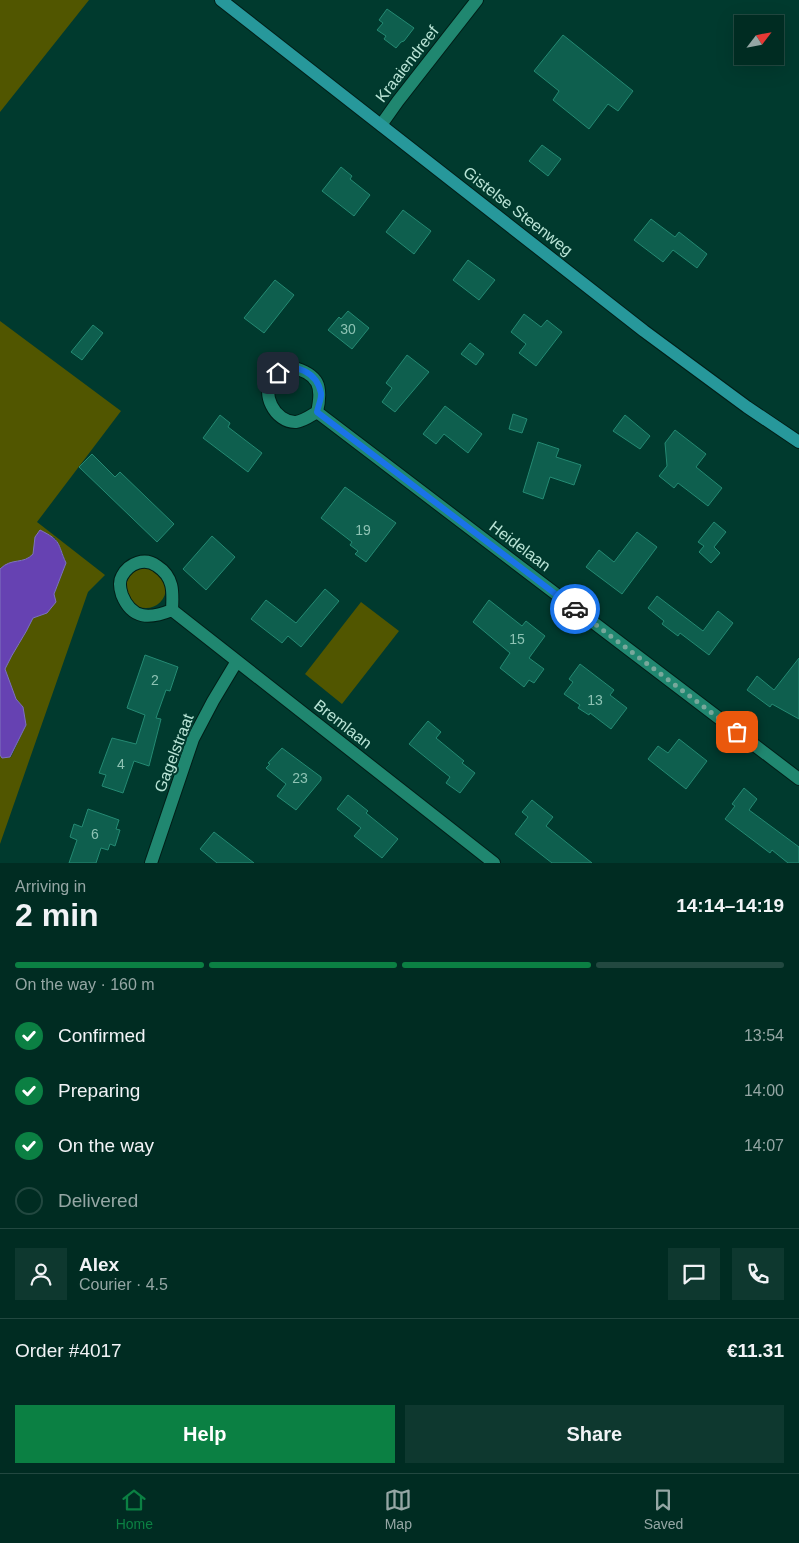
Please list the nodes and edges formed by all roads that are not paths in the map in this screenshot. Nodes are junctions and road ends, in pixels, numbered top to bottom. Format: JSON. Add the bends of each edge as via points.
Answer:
{"nodes":[{"id":1,"x":221,"y":0,"type":"edge"},
{"id":2,"x":478,"y":0,"type":"edge"},
{"id":3,"x":381,"y":126,"type":"junction"},
{"id":4,"x":317,"y":412,"type":"junction"},
{"id":5,"x":799,"y":442,"type":"edge"},
{"id":6,"x":172,"y":610,"type":"junction"},
{"id":7,"x":237,"y":660,"type":"junction"},
{"id":8,"x":799,"y":779,"type":"edge"},
{"id":9,"x":151,"y":863,"type":"edge"},
{"id":10,"x":494,"y":863,"type":"edge"}],
"edges":[{"from":1,"to":3,"type":"main road","name":"Gistelse Steenweg"},
{"from":2,"to":3,"type":"street","name":"Kraaiendreef"},
{"from":3,"to":5,"type":"main road","name":"Gistelse Steenweg","via":[[644,331]]},
{"from":4,"to":4,"type":"street","via":[[305,420],[284,420],[275,412],[270,400],[269,388],[273,378],[291,367],[315,379],[321,394]]},
{"from":4,"to":8,"type":"street","name":"Heidelaan"},
{"from":6,"to":6,"type":"street","via":[[171,580],[163,570],[152,562],[140,561],[129,567],[121,577],[120,590],[126,606],[139,615],[156,616]]},
{"from":6,"to":7,"type":"street","name":"Bremlaan"},
{"from":7,"to":9,"type":"street","name":"Gagelstraat","via":[[193,739]]},
{"from":7,"to":10,"type":"street","name":"Bremlaan"}]}
